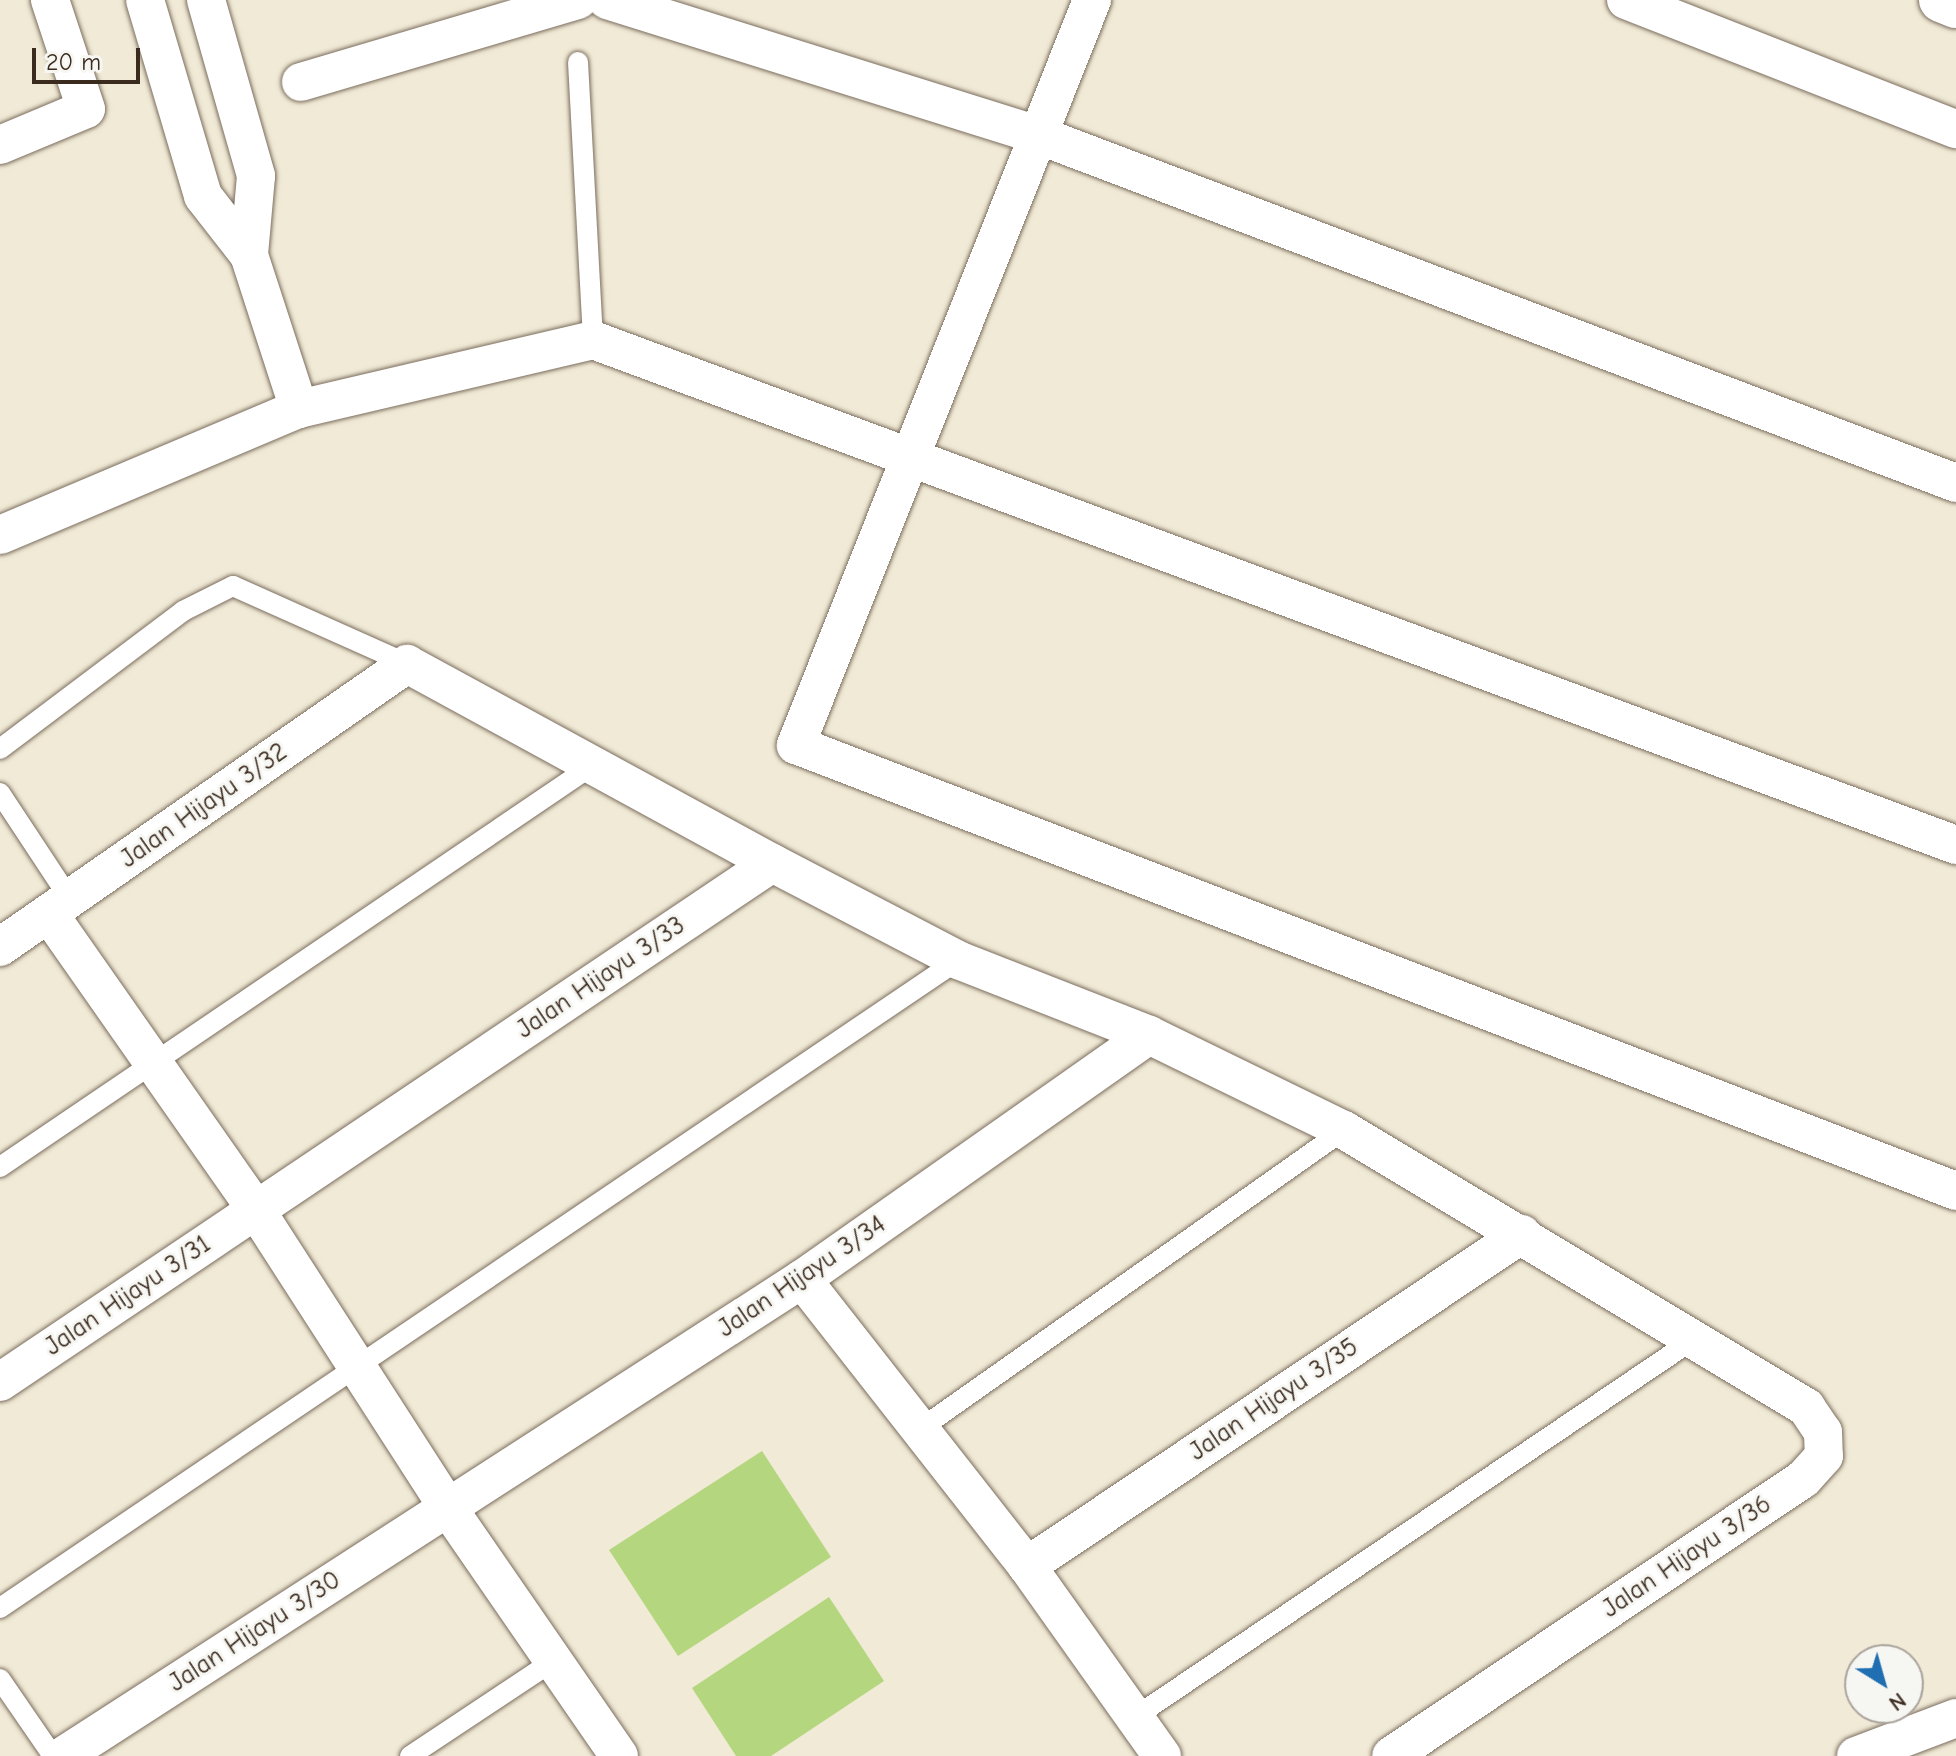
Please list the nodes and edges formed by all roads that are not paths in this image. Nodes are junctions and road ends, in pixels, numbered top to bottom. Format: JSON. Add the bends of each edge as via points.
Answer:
{"nodes":[{"id":1,"x":50,"y":0,"type":"edge"},
{"id":2,"x":145,"y":0,"type":"edge"},
{"id":3,"x":206,"y":0,"type":"edge"},
{"id":4,"x":578,"y":0,"type":"edge"},
{"id":5,"x":607,"y":0,"type":"edge"},
{"id":6,"x":1092,"y":0,"type":"edge"},
{"id":7,"x":1626,"y":0,"type":"edge"},
{"id":8,"x":1941,"y":0,"type":"edge"},
{"id":9,"x":1956,"y":6,"type":"edge"},
{"id":10,"x":578,"y":62,"type":"dead end"},
{"id":11,"x":301,"y":82,"type":"dead end"},
{"id":12,"x":1956,"y":129,"type":"edge"},
{"id":13,"x":1038,"y":135,"type":"junction"},
{"id":14,"x":0,"y":145,"type":"edge"},
{"id":15,"x":249,"y":255,"type":"junction"},
{"id":16,"x":593,"y":340,"type":"junction"},
{"id":17,"x":299,"y":409,"type":"junction"},
{"id":18,"x":909,"y":457,"type":"junction"},
{"id":19,"x":1956,"y":483,"type":"edge"},
{"id":20,"x":0,"y":535,"type":"edge"},
{"id":21,"x":407,"y":664,"type":"junction"},
{"id":22,"x":0,"y":749,"type":"edge"},
{"id":23,"x":593,"y":765,"type":"junction"},
{"id":24,"x":0,"y":793,"type":"edge"},
{"id":25,"x":1956,"y":845,"type":"edge"},
{"id":26,"x":772,"y":863,"type":"junction"},
{"id":27,"x":60,"y":906,"type":"junction"},
{"id":28,"x":0,"y":947,"type":"edge"},
{"id":29,"x":958,"y":960,"type":"junction"},
{"id":30,"x":1149,"y":1035,"type":"junction"},
{"id":31,"x":154,"y":1064,"type":"junction"},
{"id":32,"x":1344,"y":1130,"type":"junction"},
{"id":33,"x":0,"y":1167,"type":"edge"},
{"id":34,"x":1956,"y":1191,"type":"edge"},
{"id":35,"x":256,"y":1210,"type":"junction"},
{"id":36,"x":1522,"y":1234,"type":"junction"},
{"id":37,"x":802,"y":1279,"type":"junction"},
{"id":38,"x":1694,"y":1339,"type":"junction"},
{"id":39,"x":358,"y":1370,"type":"junction"},
{"id":40,"x":0,"y":1382,"type":"edge"},
{"id":41,"x":920,"y":1429,"type":"junction"},
{"id":42,"x":448,"y":1508,"type":"junction"},
{"id":43,"x":1027,"y":1566,"type":"junction"},
{"id":44,"x":0,"y":1608,"type":"edge"},
{"id":45,"x":553,"y":1661,"type":"junction"},
{"id":46,"x":0,"y":1679,"type":"edge"},
{"id":47,"x":1135,"y":1717,"type":"junction"},
{"id":48,"x":1956,"y":1718,"type":"edge"},
{"id":49,"x":53,"y":1756,"type":"edge"},
{"id":50,"x":63,"y":1756,"type":"edge"},
{"id":51,"x":410,"y":1756,"type":"edge"},
{"id":52,"x":619,"y":1756,"type":"edge"},
{"id":53,"x":1162,"y":1756,"type":"edge"},
{"id":54,"x":1391,"y":1756,"type":"edge"},
{"id":55,"x":1856,"y":1756,"type":"edge"}],
"edges":[{"from":1,"to":14,"type":"street","via":[[86,109]]},
{"from":2,"to":15,"type":"street","via":[[203,196]]},
{"from":3,"to":15,"type":"street","via":[[256,176]]},
{"from":4,"to":11,"type":"street"},
{"from":5,"to":13,"type":"street"},
{"from":6,"to":13,"type":"street"},
{"from":7,"to":12,"type":"street"},
{"from":8,"to":9,"type":"street"},
{"from":10,"to":16,"type":"lane"},
{"from":13,"to":18,"type":"street"},
{"from":13,"to":19,"type":"street"},
{"from":15,"to":17,"type":"street"},
{"from":16,"to":17,"type":"street"},
{"from":16,"to":18,"type":"street"},
{"from":17,"to":20,"type":"street"},
{"from":18,"to":25,"type":"street"},
{"from":18,"to":34,"type":"street","via":[[796,745]]},
{"from":21,"to":22,"type":"lane","via":[[233,586],[183,611]]},
{"from":21,"to":23,"type":"street"},
{"from":21,"to":27,"type":"street","name":"Jalan Hijayu 3/32"},
{"from":23,"to":26,"type":"street"},
{"from":23,"to":31,"type":"lane"},
{"from":24,"to":27,"type":"lane"},
{"from":26,"to":29,"type":"street"},
{"from":26,"to":35,"type":"street","name":"Jalan Hijayu 3/33"},
{"from":27,"to":28,"type":"street","name":"Jalan Hijayu 3/32"},
{"from":27,"to":31,"type":"street"},
{"from":29,"to":30,"type":"street","name":"Jalan Hijayu 3/36"},
{"from":29,"to":39,"type":"lane"},
{"from":30,"to":32,"type":"street","name":"Jalan Hijayu 3/36"},
{"from":30,"to":37,"type":"street","name":"Jalan Hijayu 3/34"},
{"from":31,"to":33,"type":"lane"},
{"from":31,"to":35,"type":"street"},
{"from":32,"to":36,"type":"street","name":"Jalan Hijayu 3/36"},
{"from":32,"to":41,"type":"lane"},
{"from":35,"to":39,"type":"street"},
{"from":35,"to":40,"type":"street","name":"Jalan Hijayu 3/31"},
{"from":36,"to":38,"type":"street","name":"Jalan Hijayu 3/36"},
{"from":36,"to":43,"type":"street","name":"Jalan Hijayu 3/35"},
{"from":37,"to":41,"type":"street"},
{"from":37,"to":42,"type":"street","name":"Jalan Hijayu 3/34"},
{"from":38,"to":47,"type":"lane"},
{"from":38,"to":54,"type":"street","name":"Jalan Hijayu 3/36","via":[[1806,1407],[1823,1432],[1824,1456],[1803,1479]]},
{"from":39,"to":42,"type":"street"},
{"from":39,"to":44,"type":"lane"},
{"from":41,"to":43,"type":"street"},
{"from":42,"to":45,"type":"street"},
{"from":42,"to":50,"type":"street","name":"Jalan Hijayu 3/30"},
{"from":43,"to":47,"type":"street"},
{"from":45,"to":51,"type":"lane"},
{"from":45,"to":52,"type":"street"},
{"from":46,"to":49,"type":"lane"},
{"from":47,"to":53,"type":"street"},
{"from":48,"to":55,"type":"street"}]}
